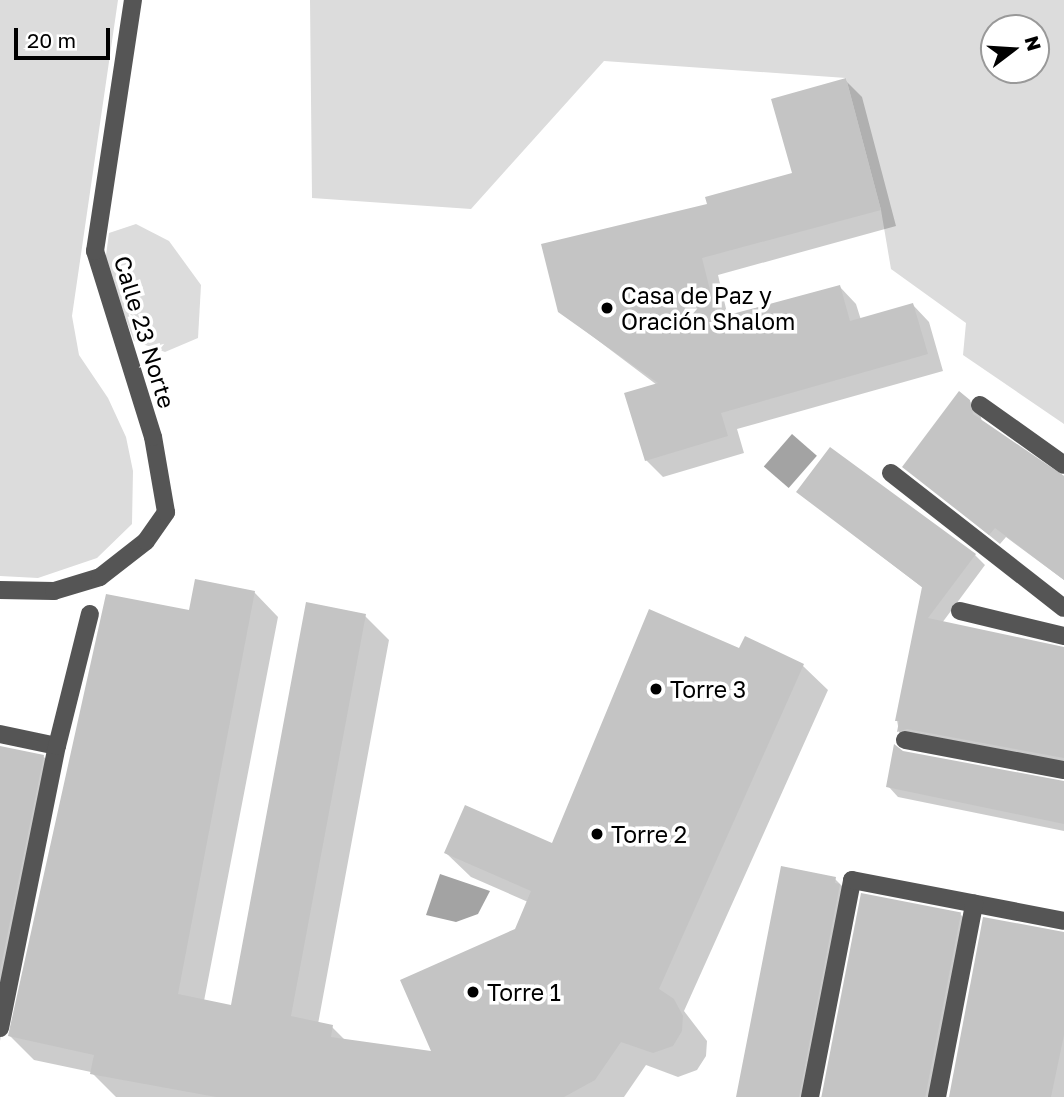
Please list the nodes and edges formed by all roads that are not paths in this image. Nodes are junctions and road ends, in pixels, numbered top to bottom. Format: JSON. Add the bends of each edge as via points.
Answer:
{"nodes":[{"id":1,"x":133,"y":0,"type":"edge"},
{"id":2,"x":980,"y":405,"type":"dead end"},
{"id":3,"x":1064,"y":465,"type":"edge"},
{"id":4,"x":891,"y":473,"type":"dead end"},
{"id":5,"x":0,"y":590,"type":"edge"},
{"id":6,"x":1064,"y":608,"type":"edge"},
{"id":7,"x":960,"y":611,"type":"dead end"},
{"id":8,"x":90,"y":614,"type":"dead end"},
{"id":9,"x":1064,"y":636,"type":"edge"},
{"id":10,"x":0,"y":734,"type":"edge"},
{"id":11,"x":905,"y":740,"type":"dead end"},
{"id":12,"x":57,"y":746,"type":"junction"},
{"id":13,"x":1064,"y":770,"type":"edge"},
{"id":14,"x":974,"y":904,"type":"junction"},
{"id":15,"x":1064,"y":922,"type":"edge"},
{"id":16,"x":0,"y":1028,"type":"edge"},
{"id":17,"x":810,"y":1097,"type":"edge"},
{"id":18,"x":937,"y":1097,"type":"edge"}],
"edges":[{"from":1,"to":5,"type":"street","name":"Calle 23 Norte","via":[[95,251],[153,437],[166,512],[146,541],[100,577],[54,592]]},
{"from":2,"to":3,"type":"street"},
{"from":4,"to":6,"type":"street"},
{"from":7,"to":9,"type":"street"},
{"from":8,"to":12,"type":"street"},
{"from":10,"to":12,"type":"street"},
{"from":11,"to":13,"type":"street"},
{"from":12,"to":16,"type":"street"},
{"from":14,"to":15,"type":"street"},
{"from":14,"to":17,"type":"street","via":[[852,880]]},
{"from":14,"to":18,"type":"street"}]}
